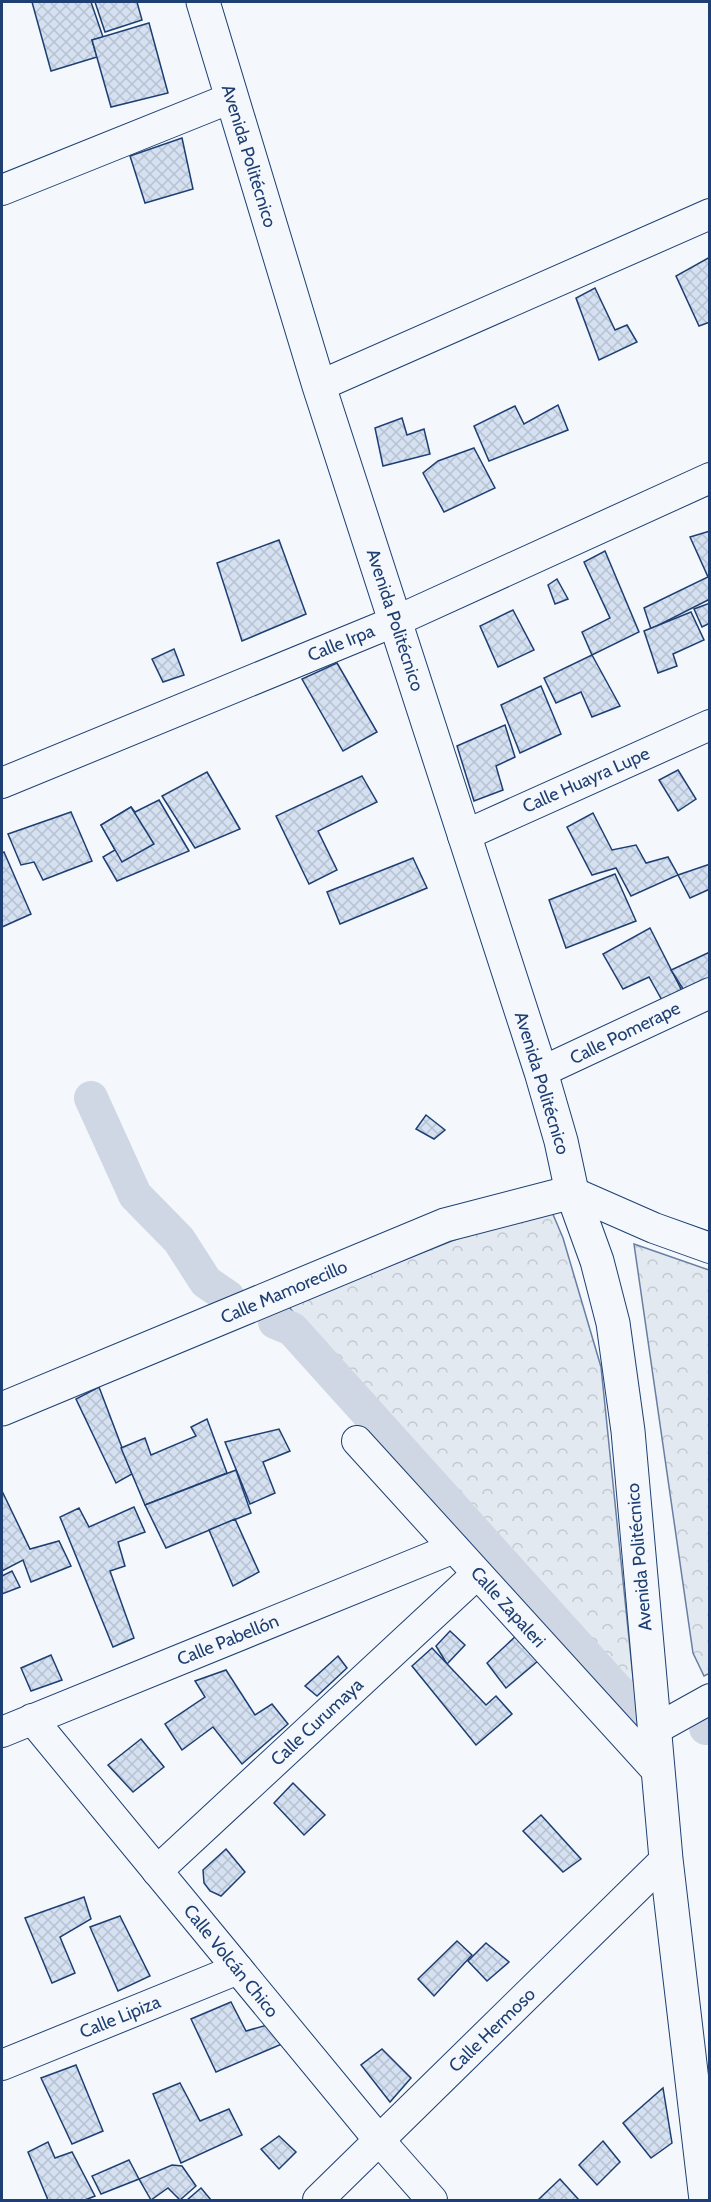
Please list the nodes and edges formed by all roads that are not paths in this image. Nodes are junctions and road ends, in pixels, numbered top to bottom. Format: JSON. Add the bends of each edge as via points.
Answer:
{"nodes":[{"id":1,"x":202,"y":2,"type":"edge"},
{"id":2,"x":231,"y":98,"type":"junction"},
{"id":3,"x":2,"y":190,"type":"edge"},
{"id":4,"x":710,"y":214,"type":"edge"},
{"id":5,"x":319,"y":386,"type":"junction"},
{"id":6,"x":710,"y":478,"type":"edge"},
{"id":7,"x":396,"y":621,"type":"junction"},
{"id":8,"x":710,"y":725,"type":"edge"},
{"id":9,"x":2,"y":783,"type":"edge"},
{"id":10,"x":464,"y":836,"type":"junction"},
{"id":11,"x":710,"y":993,"type":"edge"},
{"id":12,"x":541,"y":1072,"type":"junction"},
{"id":13,"x":572,"y":1192,"type":"junction"},
{"id":14,"x":710,"y":1248,"type":"edge"},
{"id":15,"x":2,"y":1409,"type":"edge"},
{"id":16,"x":357,"y":1441,"type":"dead end"},
{"id":17,"x":454,"y":1548,"type":"junction"},
{"id":18,"x":477,"y":1574,"type":"junction"},
{"id":19,"x":710,"y":1699,"type":"edge"},
{"id":20,"x":32,"y":1719,"type":"junction"},
{"id":21,"x":656,"y":1729,"type":"junction"},
{"id":22,"x":2,"y":1732,"type":"edge"},
{"id":23,"x":659,"y":1773,"type":"junction"},
{"id":24,"x":666,"y":1859,"type":"junction"},
{"id":25,"x":157,"y":1871,"type":"junction"},
{"id":26,"x":238,"y":1969,"type":"junction"},
{"id":27,"x":2,"y":2065,"type":"edge"},
{"id":28,"x":379,"y":2140,"type":"junction"},
{"id":29,"x":318,"y":2200,"type":"edge"},
{"id":30,"x":432,"y":2200,"type":"edge"},
{"id":31,"x":706,"y":2200,"type":"edge"}],
"edges":[{"from":1,"to":2,"type":"main road","name":"Avenida Politécnico"},
{"from":2,"to":3,"type":"street"},
{"from":2,"to":5,"type":"main road","name":"Avenida Politécnico"},
{"from":4,"to":5,"type":"street"},
{"from":5,"to":7,"type":"main road","name":"Avenida Politécnico"},
{"from":6,"to":7,"type":"street","name":"Calle Irpa"},
{"from":7,"to":9,"type":"street","name":"Calle Irpa"},
{"from":7,"to":10,"type":"main road","name":"Avenida Politécnico"},
{"from":8,"to":10,"type":"street","name":"Calle Huayra Lupe"},
{"from":10,"to":12,"type":"main road","name":"Avenida Politécnico"},
{"from":11,"to":12,"type":"street","name":"Calle Pomerape"},
{"from":12,"to":13,"type":"main road","name":"Avenida Politécnico"},
{"from":13,"to":14,"type":"street"},
{"from":13,"to":15,"type":"main road","name":"Calle Mamorecillo","via":[[445,1225]]},
{"from":13,"to":21,"type":"main road","name":"Avenida Politécnico","via":[[597,1261],[613,1323],[628,1431]]},
{"from":16,"to":17,"type":"street","name":"Calle Zapaleri"},
{"from":17,"to":18,"type":"street","name":"Calle Zapaleri"},
{"from":17,"to":20,"type":"street","name":"Calle Pabellón"},
{"from":18,"to":23,"type":"street","name":"Calle Zapaleri"},
{"from":18,"to":25,"type":"street","name":"Calle Curumaya"},
{"from":19,"to":21,"type":"street"},
{"from":20,"to":22,"type":"street","name":"Calle Pabellón"},
{"from":20,"to":25,"type":"street","name":"Calle Volcán Chico"},
{"from":21,"to":23,"type":"main road","name":"Avenida Politécnico"},
{"from":23,"to":24,"type":"main road","name":"Avenida Politécnico"},
{"from":24,"to":28,"type":"street","name":"Calle Hermoso"},
{"from":24,"to":31,"type":"main road","name":"Avenida Politécnico"},
{"from":25,"to":26,"type":"street","name":"Calle Volcán Chico"},
{"from":26,"to":27,"type":"street","name":"Calle Lipiza"},
{"from":26,"to":28,"type":"street","name":"Calle Volcán Chico"},
{"from":28,"to":29,"type":"street","name":"Calle Hermoso"},
{"from":28,"to":30,"type":"street","name":"Calle Volcán Chico"}]}
